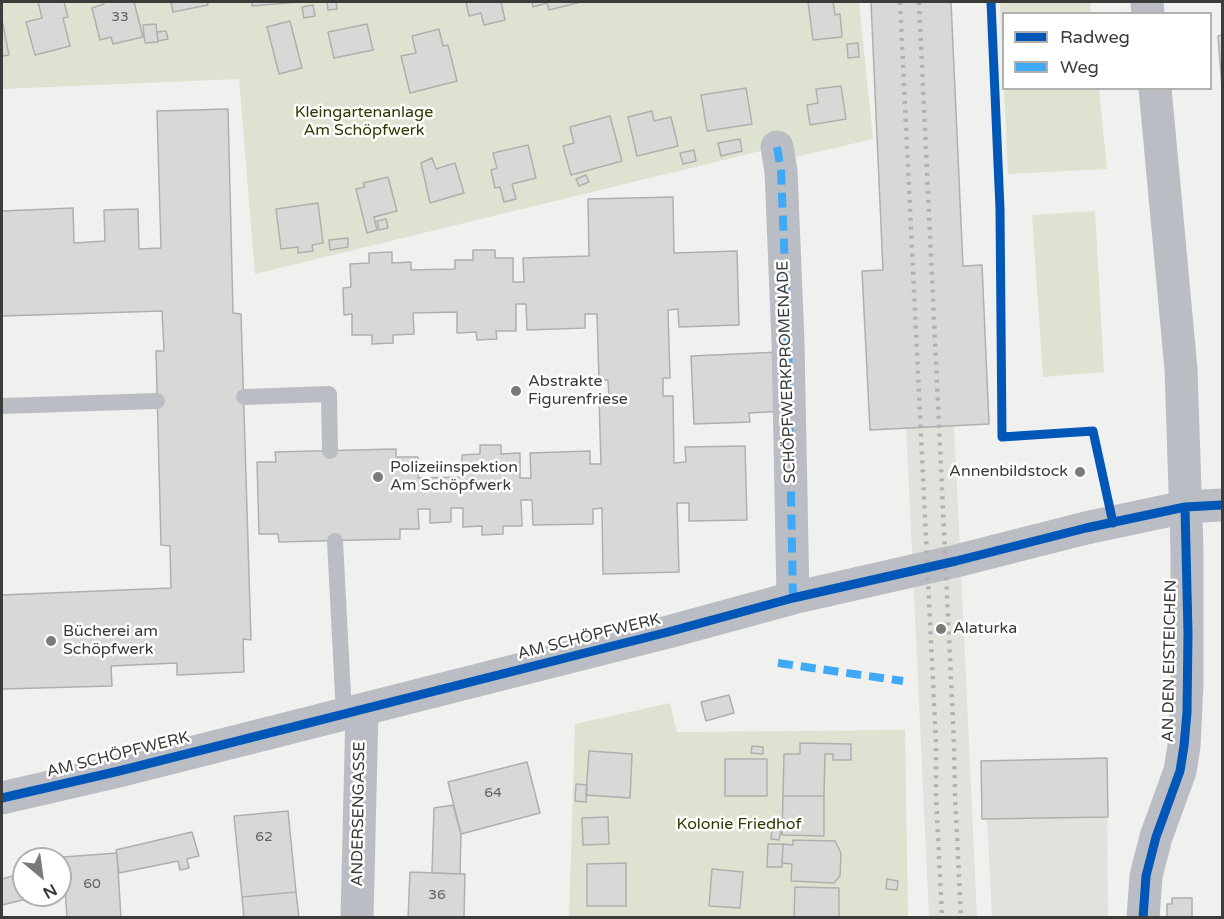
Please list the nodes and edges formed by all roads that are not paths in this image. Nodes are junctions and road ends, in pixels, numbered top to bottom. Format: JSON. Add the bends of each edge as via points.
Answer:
{"nodes":[{"id":1,"x":1155,"y":90,"type":"edge"},
{"id":2,"x":777,"y":147,"type":"dead end"},
{"id":3,"x":244,"y":397,"type":"dead end"},
{"id":4,"x":157,"y":400,"type":"dead end"},
{"id":5,"x":2,"y":406,"type":"edge"},
{"id":6,"x":330,"y":451,"type":"dead end"},
{"id":7,"x":1222,"y":505,"type":"edge"},
{"id":8,"x":1185,"y":507,"type":"junction"},
{"id":9,"x":335,"y":541,"type":"dead end"},
{"id":10,"x":793,"y":598,"type":"junction"},
{"id":11,"x":353,"y":712,"type":"junction"},
{"id":12,"x":2,"y":798,"type":"edge"},
{"id":13,"x":357,"y":918,"type":"edge"},
{"id":14,"x":1143,"y":918,"type":"edge"}],
"edges":[{"from":1,"to":8,"type":"street","name":"AN DEN EISTEICHEN","via":[[1181,369]]},
{"from":2,"to":10,"type":"street","name":"SCHÖPFWERKPROMENADE","via":[[788,342]]},
{"from":3,"to":6,"type":"lane","via":[[329,394]]},
{"from":4,"to":5,"type":"lane"},
{"from":7,"to":8,"type":"street","name":"AM SCHÖPFWERK"},
{"from":8,"to":10,"type":"street","name":"AM SCHÖPFWERK"},
{"from":8,"to":14,"type":"street","name":"AN DEN EISTEICHEN","via":[[1188,643],[1184,746],[1180,771],[1146,876]]},
{"from":9,"to":11,"type":"lane"},
{"from":10,"to":11,"type":"street","name":"AM SCHÖPFWERK"},
{"from":11,"to":12,"type":"street","name":"AM SCHÖPFWERK"},
{"from":11,"to":13,"type":"street","name":"ANDERSENGASSE"}]}
